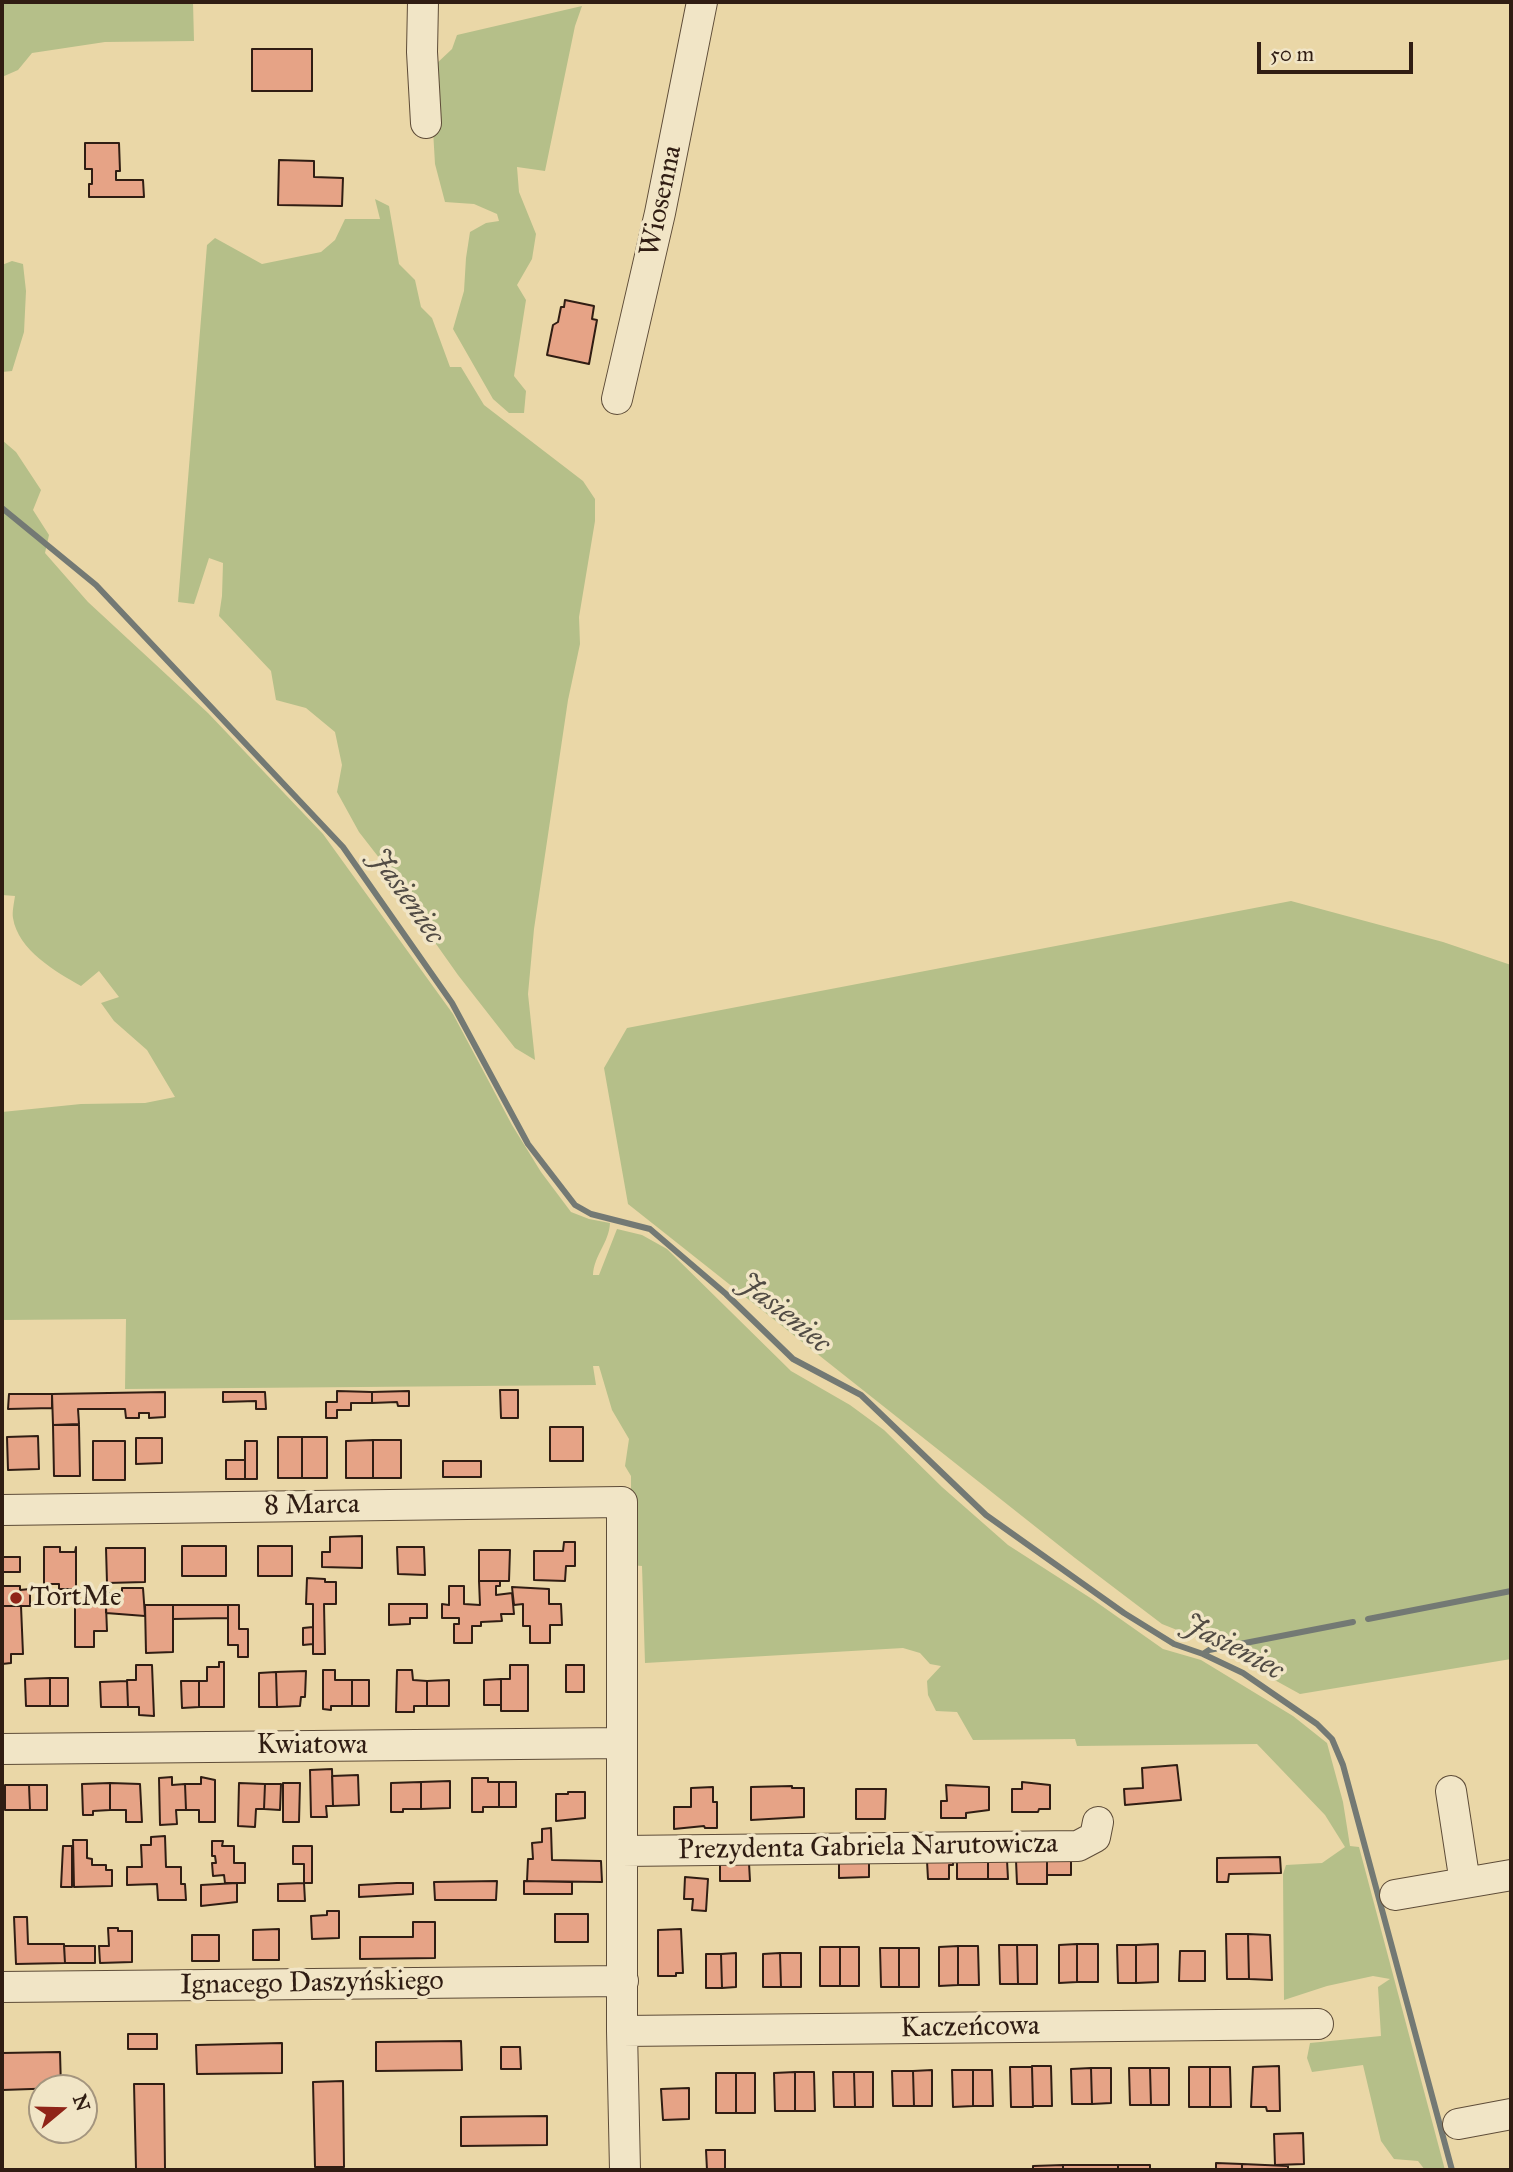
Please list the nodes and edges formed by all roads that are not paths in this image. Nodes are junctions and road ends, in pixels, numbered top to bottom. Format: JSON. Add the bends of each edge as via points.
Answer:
{"nodes":[{"id":1,"x":423,"y":2,"type":"edge"},
{"id":2,"x":702,"y":2,"type":"edge"},
{"id":3,"x":426,"y":123,"type":"dead end"},
{"id":4,"x":617,"y":400,"type":"dead end"},
{"id":5,"x":2,"y":1510,"type":"edge"},
{"id":6,"x":622,"y":1743,"type":"junction"},
{"id":7,"x":2,"y":1749,"type":"edge"},
{"id":8,"x":1451,"y":1791,"type":"dead end"},
{"id":9,"x":1098,"y":1822,"type":"dead end"},
{"id":10,"x":622,"y":1851,"type":"junction"},
{"id":11,"x":1511,"y":1875,"type":"edge"},
{"id":12,"x":1465,"y":1883,"type":"junction"},
{"id":13,"x":1395,"y":1895,"type":"dead end"},
{"id":14,"x":622,"y":1981,"type":"junction"},
{"id":15,"x":2,"y":1987,"type":"edge"},
{"id":16,"x":1318,"y":2024,"type":"dead end"},
{"id":17,"x":622,"y":2031,"type":"junction"},
{"id":18,"x":1511,"y":2114,"type":"edge"},
{"id":19,"x":1458,"y":2124,"type":"dead end"},
{"id":20,"x":625,"y":2170,"type":"edge"}],
"edges":[{"from":1,"to":3,"type":"street"},
{"from":2,"to":4,"type":"street","name":"Wiosenna"},
{"from":5,"to":6,"type":"street","name":"8 Marca","via":[[622,1502]]},
{"from":6,"to":7,"type":"street","name":"Kwiatowa"},
{"from":6,"to":10,"type":"street"},
{"from":8,"to":12,"type":"street"},
{"from":9,"to":10,"type":"street","name":"Prezydenta Gabriela Narutowicza","via":[[1095,1837],[1078,1846]]},
{"from":10,"to":14,"type":"street"},
{"from":11,"to":12,"type":"street"},
{"from":12,"to":13,"type":"street"},
{"from":14,"to":15,"type":"street","name":"Ignacego Daszyńskiego"},
{"from":14,"to":17,"type":"street"},
{"from":16,"to":17,"type":"street","name":"Kaczeńcowa"},
{"from":17,"to":20,"type":"street"},
{"from":18,"to":19,"type":"street"}]}
